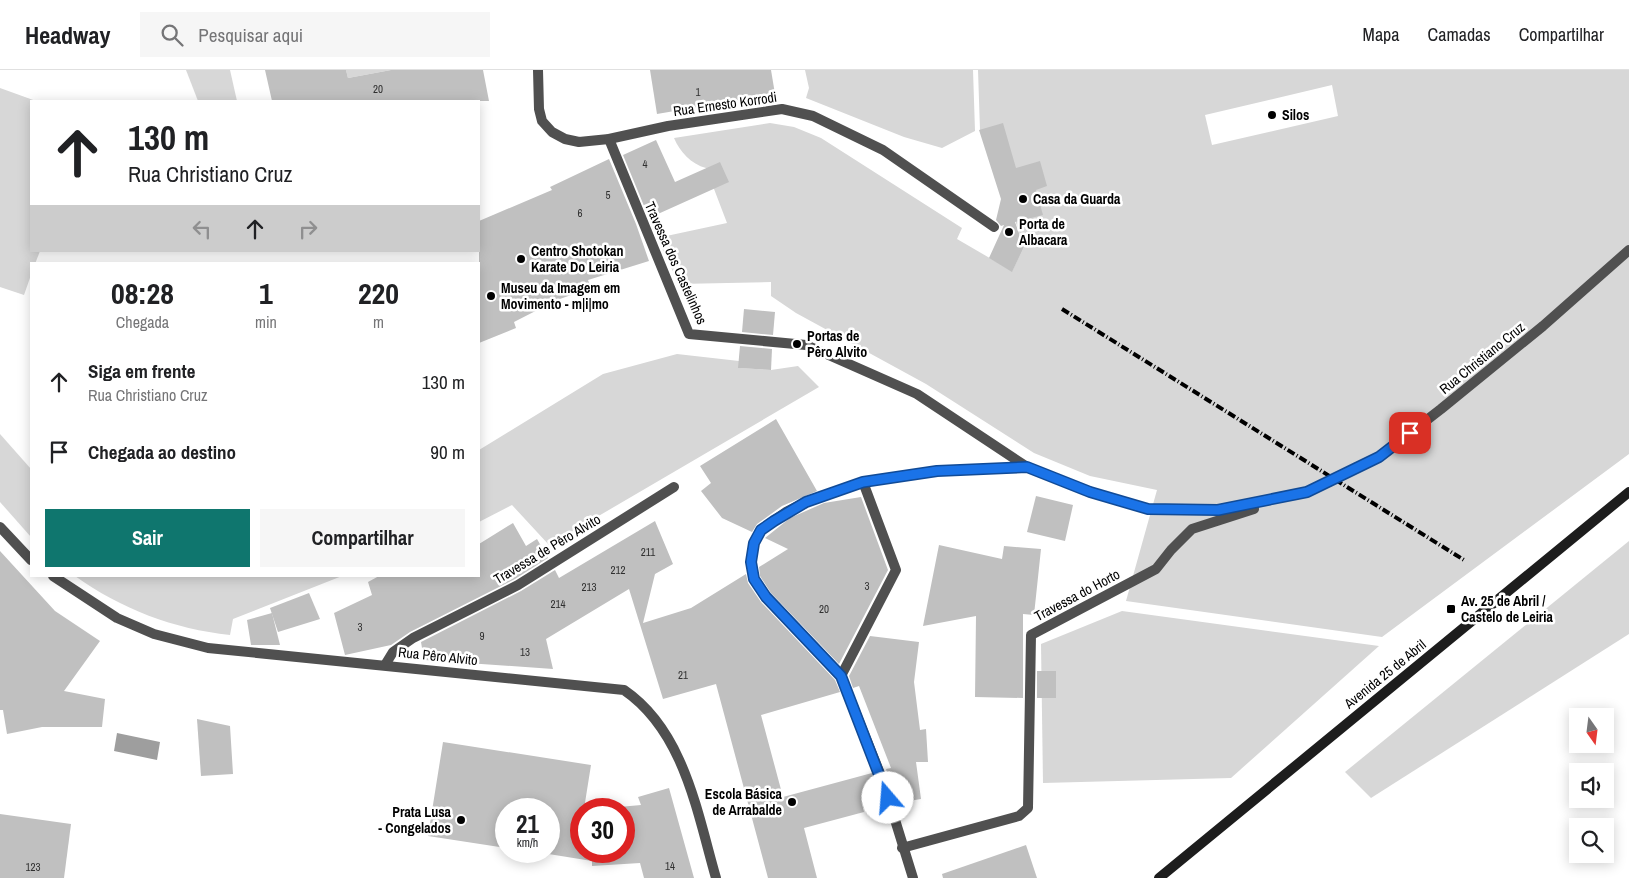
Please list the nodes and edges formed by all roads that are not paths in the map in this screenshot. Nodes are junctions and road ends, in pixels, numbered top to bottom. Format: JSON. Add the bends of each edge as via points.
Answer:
{"nodes":[{"id":1,"x":538,"y":70,"type":"edge"},
{"id":2,"x":609,"y":139,"type":"junction"},
{"id":3,"x":994,"y":227,"type":"dead end"},
{"id":4,"x":1629,"y":250,"type":"edge"},
{"id":5,"x":1027,"y":467,"type":"junction"},
{"id":6,"x":863,"y":482,"type":"junction"},
{"id":7,"x":674,"y":487,"type":"dead end"},
{"id":8,"x":1629,"y":492,"type":"edge"},
{"id":9,"x":1296,"y":495,"type":"junction"},
{"id":10,"x":0,"y":527,"type":"edge"},
{"id":11,"x":30,"y":559,"type":"edge"},
{"id":12,"x":55,"y":577,"type":"edge"},
{"id":13,"x":385,"y":665,"type":"junction"},
{"id":14,"x":841,"y":676,"type":"junction"},
{"id":15,"x":902,"y":848,"type":"junction"},
{"id":16,"x":716,"y":878,"type":"edge"},
{"id":17,"x":913,"y":878,"type":"edge"},
{"id":18,"x":1159,"y":878,"type":"edge"}],
"edges":[{"from":1,"to":2,"type":"street","name":"Rua Ernesto Korrodi","via":[[539,109],[542,121],[552,132],[579,142]]},
{"from":2,"to":3,"type":"street","name":"Rua Ernesto Korrodi","via":[[668,126],[782,109],[813,116],[883,150]]},
{"from":2,"to":5,"type":"street","name":"Travessa dos Castelinhos","via":[[688,334],[806,345],[917,394]]},
{"from":4,"to":9,"type":"street","name":"Rua Christiano Cruz","via":[[1441,410],[1379,457]]},
{"from":5,"to":6,"type":"street","via":[[937,471]]},
{"from":5,"to":9,"type":"street","name":"Rua Christiano Cruz","via":[[1090,492],[1148,509],[1218,510]]},
{"from":6,"to":14,"type":"street","via":[[896,570]]},
{"from":6,"to":14,"type":"street","via":[[806,502],[761,530],[754,543],[751,562],[754,579],[766,597]]},
{"from":7,"to":13,"type":"street","name":"Travessa de Pêro Alvito","via":[[518,585],[413,638],[393,652]]},
{"from":8,"to":18,"type":"main road","name":"Avenida 25 de Abril"},
{"from":9,"to":15,"type":"street","name":"Travessa do Horto","via":[[1192,529],[1156,569],[1030,635],[1028,808],[1018,816]]},
{"from":10,"to":11,"type":"street"},
{"from":12,"to":13,"type":"street","name":"Rua Pêro Alvito","via":[[117,618],[154,634],[208,648]]},
{"from":13,"to":16,"type":"street","name":"Rua Pêro Alvito","via":[[624,690],[652,714],[679,759]]},
{"from":14,"to":15,"type":"street","via":[[883,781]]},
{"from":15,"to":17,"type":"street"}]}
